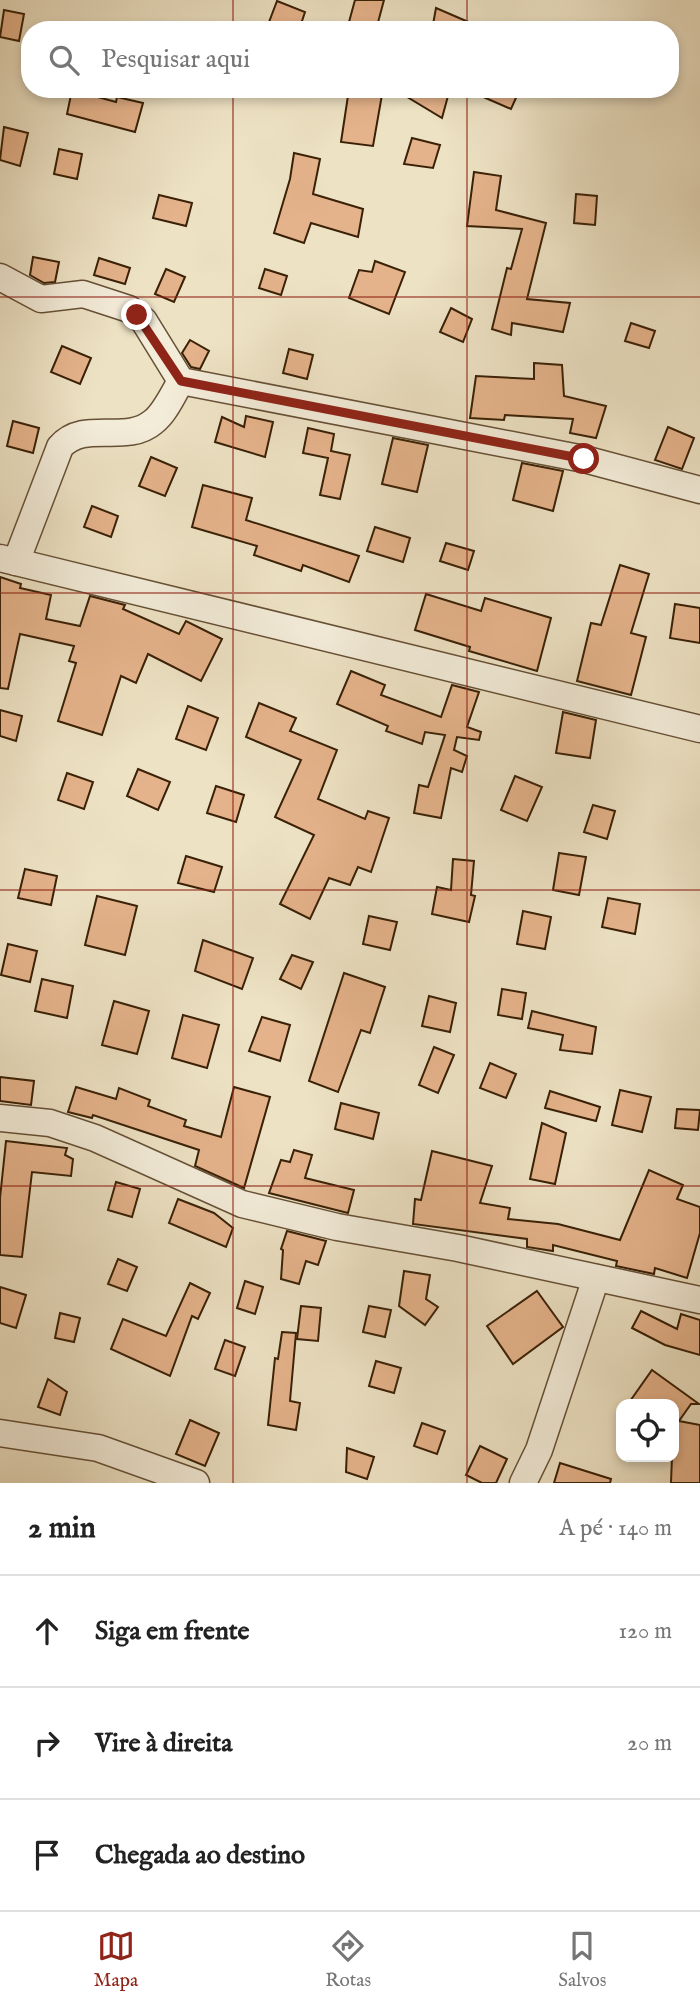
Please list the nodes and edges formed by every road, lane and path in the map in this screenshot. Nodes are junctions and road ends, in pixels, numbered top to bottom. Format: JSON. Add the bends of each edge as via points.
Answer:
{"nodes":[{"id":1,"x":0,"y":277,"type":"edge"},
{"id":2,"x":181,"y":381,"type":"junction"},
{"id":3,"x":700,"y":490,"type":"edge"},
{"id":4,"x":8,"y":560,"type":"edge"},
{"id":5,"x":700,"y":729,"type":"edge"},
{"id":6,"x":0,"y":1118,"type":"edge"},
{"id":7,"x":596,"y":1278,"type":"junction"},
{"id":8,"x":700,"y":1300,"type":"edge"},
{"id":9,"x":0,"y":1433,"type":"edge"},
{"id":10,"x":196,"y":1483,"type":"edge"},
{"id":11,"x":523,"y":1483,"type":"edge"}],
"edges":[{"from":1,"to":2,"type":"street","via":[[41,299],[83,294],[129,309],[144,321]]},
{"from":2,"to":3,"type":"street","via":[[584,459]]},
{"from":2,"to":4,"type":"street","via":[[155,421],[143,429],[77,434],[65,441]]},
{"from":4,"to":5,"type":"street"},
{"from":6,"to":7,"type":"street","via":[[50,1123],[95,1138],[242,1204]]},
{"from":7,"to":8,"type":"street"},
{"from":7,"to":11,"type":"street","via":[[539,1450]]},
{"from":9,"to":10,"type":"street","via":[[98,1448]]}]}
